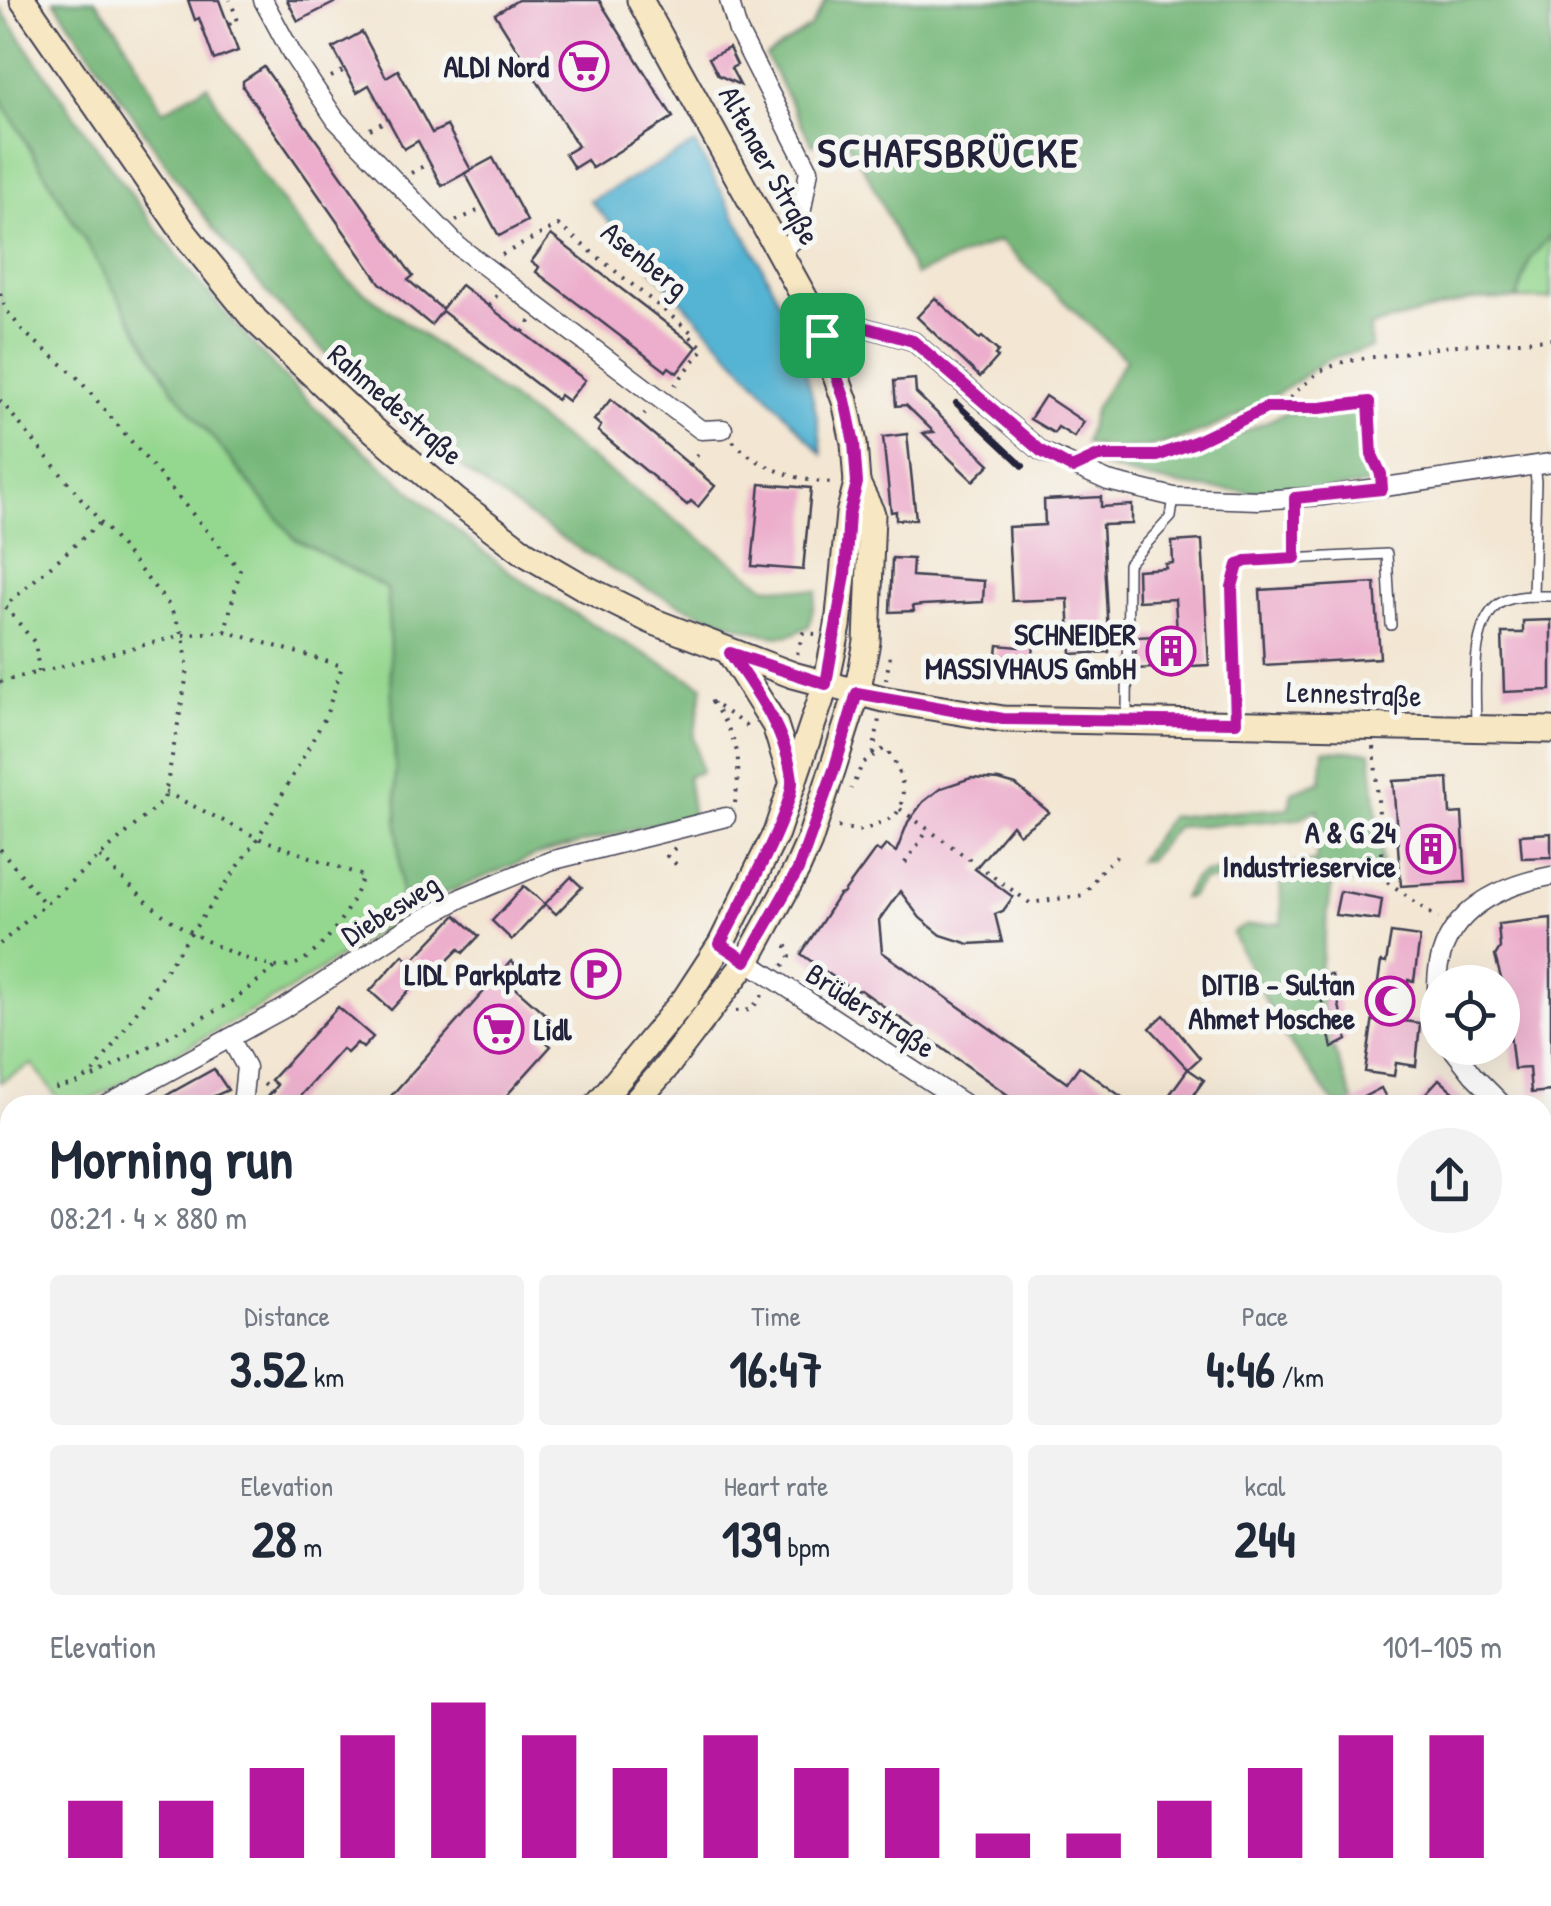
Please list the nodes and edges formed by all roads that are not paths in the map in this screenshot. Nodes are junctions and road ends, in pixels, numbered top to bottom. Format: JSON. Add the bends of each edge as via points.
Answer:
{"nodes":[{"id":1,"x":23,"y":0,"type":"edge"},
{"id":2,"x":263,"y":0,"type":"edge"},
{"id":3,"x":640,"y":0,"type":"edge"},
{"id":4,"x":729,"y":0,"type":"edge"},
{"id":5,"x":781,"y":250,"type":"junction"},
{"id":6,"x":822,"y":335,"type":"junction"},
{"id":7,"x":723,"y":429,"type":"road end"},
{"id":8,"x":1542,"y":465,"type":"edge"},
{"id":9,"x":857,"y":483,"type":"junction"},
{"id":10,"x":1174,"y":498,"type":"junction"},
{"id":11,"x":1295,"y":498,"type":"junction"},
{"id":12,"x":1295,"y":558,"type":"junction"},
{"id":13,"x":1533,"y":596,"type":"junction"},
{"id":14,"x":1551,"y":596,"type":"edge"},
{"id":15,"x":1392,"y":625,"type":"dead end"},
{"id":16,"x":730,"y":653,"type":"junction"},
{"id":17,"x":826,"y":684,"type":"junction"},
{"id":18,"x":857,"y":693,"type":"junction"},
{"id":19,"x":1126,"y":721,"type":"junction"},
{"id":20,"x":1236,"y":722,"type":"junction"},
{"id":21,"x":1476,"y":729,"type":"junction"},
{"id":22,"x":1551,"y":730,"type":"edge"},
{"id":23,"x":793,"y":783,"type":"junction"},
{"id":24,"x":726,"y":817,"type":"road end"},
{"id":25,"x":1551,"y":876,"type":"edge"},
{"id":26,"x":720,"y":944,"type":"junction"},
{"id":27,"x":746,"y":961,"type":"junction"},
{"id":28,"x":1440,"y":965,"type":"edge"},
{"id":29,"x":230,"y":1038,"type":"junction"},
{"id":30,"x":1465,"y":1065,"type":"edge"},
{"id":31,"x":125,"y":1095,"type":"edge"},
{"id":32,"x":243,"y":1095,"type":"edge"},
{"id":33,"x":605,"y":1095,"type":"edge"},
{"id":34,"x":642,"y":1095,"type":"edge"},
{"id":35,"x":951,"y":1095,"type":"edge"},
{"id":36,"x":1493,"y":1095,"type":"edge"}],
"edges":[{"from":1,"to":16,"type":"main road","name":"Rahmedestraße","via":[[185,234],[255,320],[320,383],[525,553],[618,604]]},
{"from":2,"to":7,"type":"street","via":[[336,120],[440,228],[701,430]]},
{"from":3,"to":5,"type":"main road","name":"Altenaer Straße"},
{"from":4,"to":5,"type":"street","via":[[809,170],[797,237]]},
{"from":5,"to":6,"type":"main road","name":"Altenaer Straße"},
{"from":6,"to":9,"type":"main road","name":"Altenaer Straße","via":[[845,400]]},
{"from":6,"to":10,"type":"street","via":[[846,322],[913,341],[1041,451],[1108,481]]},
{"from":8,"to":11,"type":"street"},
{"from":8,"to":13,"type":"lane"},
{"from":9,"to":17,"type":"main road","name":"Altenaer Straße"},
{"from":9,"to":18,"type":"main road","name":"Altenaer Straße","via":[[872,514],[872,549]]},
{"from":10,"to":11,"type":"street"},
{"from":10,"to":19,"type":"lane","via":[[1171,516],[1128,564]]},
{"from":11,"to":12,"type":"lane"},
{"from":12,"to":15,"type":"lane","via":[[1387,554]]},
{"from":12,"to":20,"type":"lane","via":[[1246,561],[1233,574]]},
{"from":13,"to":14,"type":"lane"},
{"from":13,"to":21,"type":"lane","via":[[1500,603],[1482,632]]},
{"from":16,"to":17,"type":"main road","name":"Rahmedestraße"},
{"from":16,"to":23,"type":"main road","via":[[775,725]]},
{"from":17,"to":18,"type":"main road","name":"Rahmedestraße"},
{"from":17,"to":23,"type":"main road","name":"Altenaer Straße"},
{"from":18,"to":19,"type":"main road","name":"Lennestraße","via":[[1003,719]]},
{"from":18,"to":27,"type":"main road","name":"Altenaer Straße","via":[[798,870]]},
{"from":19,"to":20,"type":"main road","name":"Lennestraße"},
{"from":20,"to":21,"type":"main road","name":"Lennestraße"},
{"from":21,"to":22,"type":"main road","name":"Lennestraße"},
{"from":23,"to":26,"type":"main road","name":"Altenaer Straße"},
{"from":24,"to":29,"type":"street","name":"Diebesweg","via":[[500,880],[405,929]]},
{"from":25,"to":28,"type":"street","via":[[1486,896],[1453,930]]},
{"from":26,"to":27,"type":"main road"},
{"from":26,"to":33,"type":"main road","name":"Altenaer Straße","via":[[660,1032]]},
{"from":27,"to":34,"type":"main road","name":"Altenaer Straße"},
{"from":27,"to":35,"type":"street","name":"Brüderstraße"},
{"from":29,"to":31,"type":"street","name":"Diebesweg"},
{"from":29,"to":32,"type":"street","via":[[246,1067]]},
{"from":30,"to":36,"type":"street"}]}
